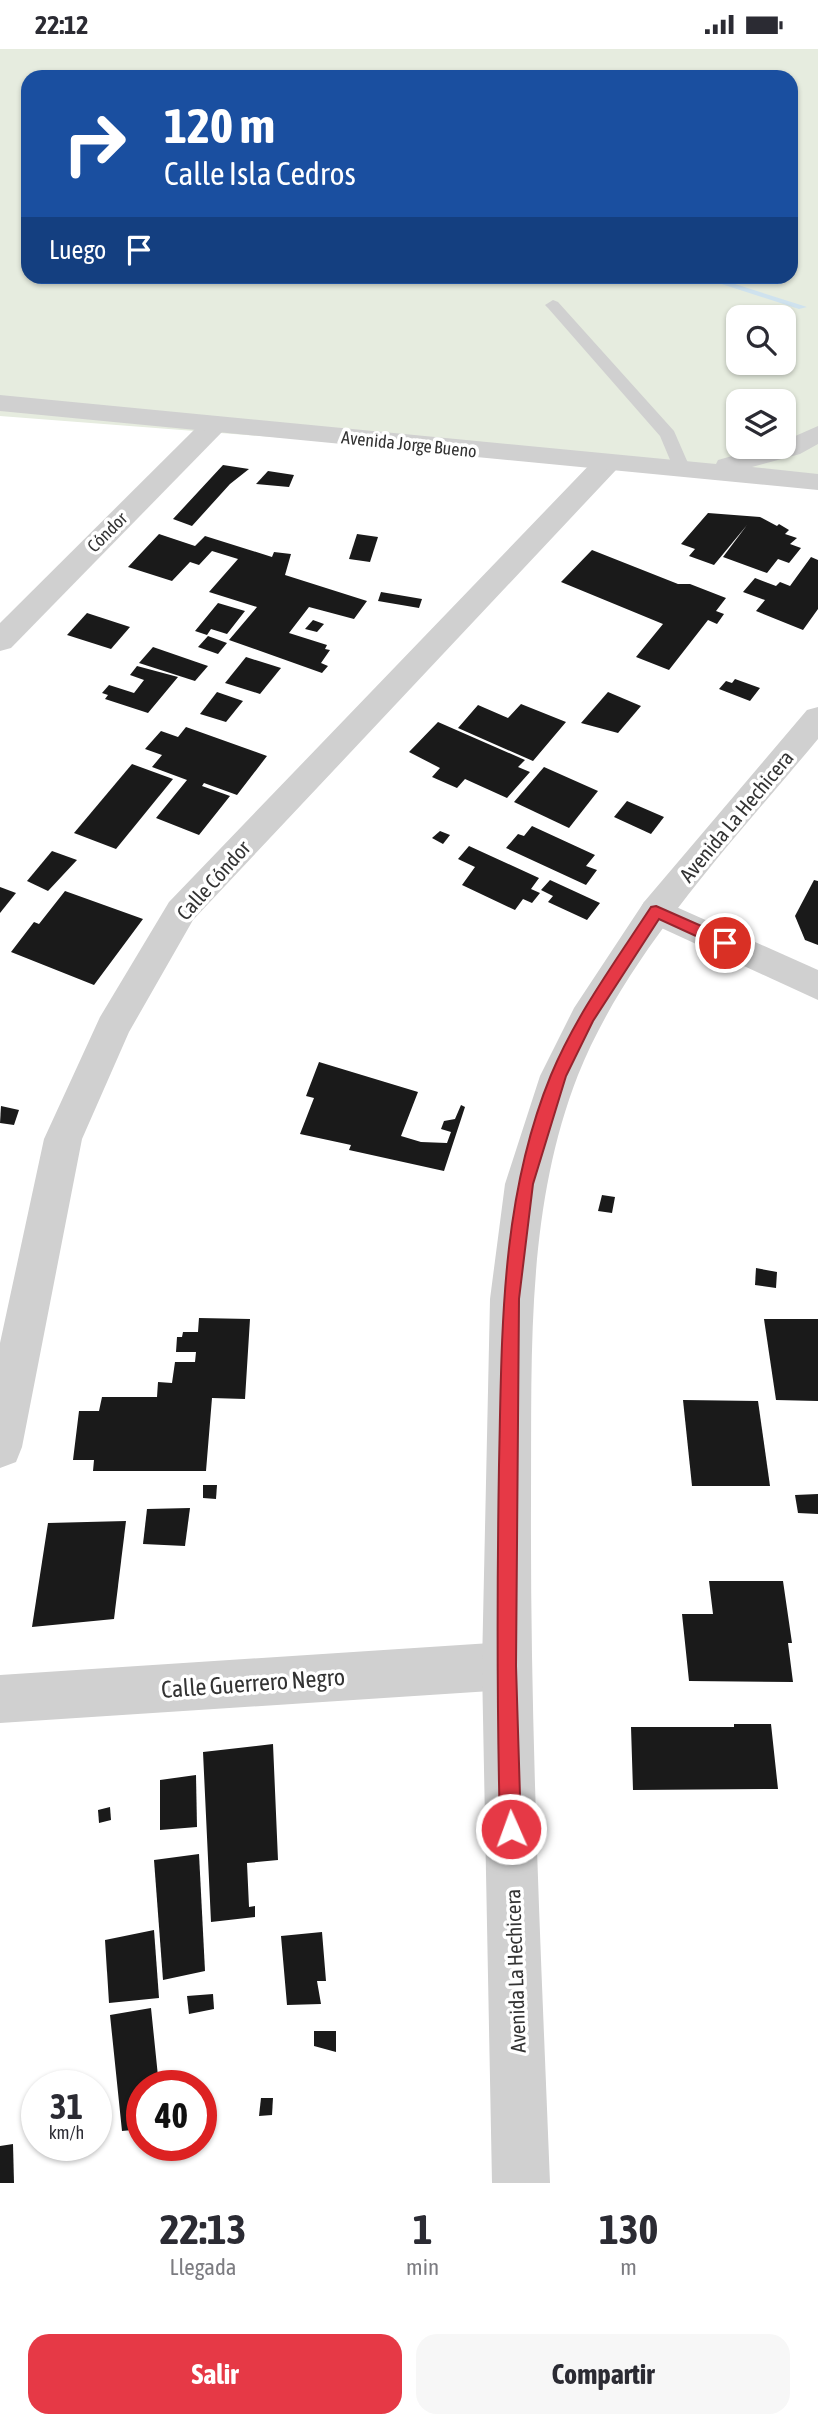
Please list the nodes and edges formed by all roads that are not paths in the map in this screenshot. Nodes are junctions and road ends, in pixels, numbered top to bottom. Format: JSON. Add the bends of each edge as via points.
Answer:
{"nodes":[{"id":1,"x":552,"y":305,"type":"dead end"},
{"id":2,"x":0,"y":403,"type":"edge"},
{"id":3,"x":215,"y":424,"type":"junction"},
{"id":4,"x":818,"y":434,"type":"edge"},
{"id":5,"x":606,"y":464,"type":"junction"},
{"id":6,"x":694,"y":471,"type":"junction"},
{"id":7,"x":818,"y":482,"type":"edge"},
{"id":8,"x":0,"y":602,"type":"edge"},
{"id":9,"x":34,"y":605,"type":"junction"},
{"id":10,"x":0,"y":641,"type":"edge"},
{"id":11,"x":818,"y":718,"type":"edge"},
{"id":12,"x":656,"y":911,"type":"junction"},
{"id":13,"x":818,"y":986,"type":"edge"},
{"id":14,"x":0,"y":1447,"type":"edge"},
{"id":15,"x":506,"y":1666,"type":"junction"},
{"id":16,"x":0,"y":1699,"type":"edge"},
{"id":17,"x":521,"y":2183,"type":"edge"}],
"edges":[{"from":1,"to":6,"type":"lane","via":[[668,435]]},
{"from":2,"to":3,"type":"street","name":"Avenida Jorge Bueno"},
{"from":3,"to":5,"type":"street","name":"Avenida Jorge Bueno"},
{"from":3,"to":9,"type":"street","name":"Cóndor"},
{"from":4,"to":6,"type":"street","via":[[791,448]]},
{"from":5,"to":6,"type":"street","name":"Avenida Jorge Bueno"},
{"from":5,"to":14,"type":"street","name":"Calle Cóndor","via":[[181,911],[114,1028],[63,1139]]},
{"from":6,"to":7,"type":"street","name":"Avenida Jorge Bueno"},
{"from":8,"to":9,"type":"street"},
{"from":9,"to":10,"type":"street","name":"Cóndor"},
{"from":11,"to":12,"type":"street","name":"Avenida La Hechicera"},
{"from":12,"to":13,"type":"street"},
{"from":12,"to":15,"type":"street","name":"Avenida La Hechicera","via":[[587,1018],[559,1076],[525,1184],[511,1299]]},
{"from":15,"to":16,"type":"street","name":"Calle Guerrero Negro"},
{"from":15,"to":17,"type":"street","name":"Avenida La Hechicera"}]}
